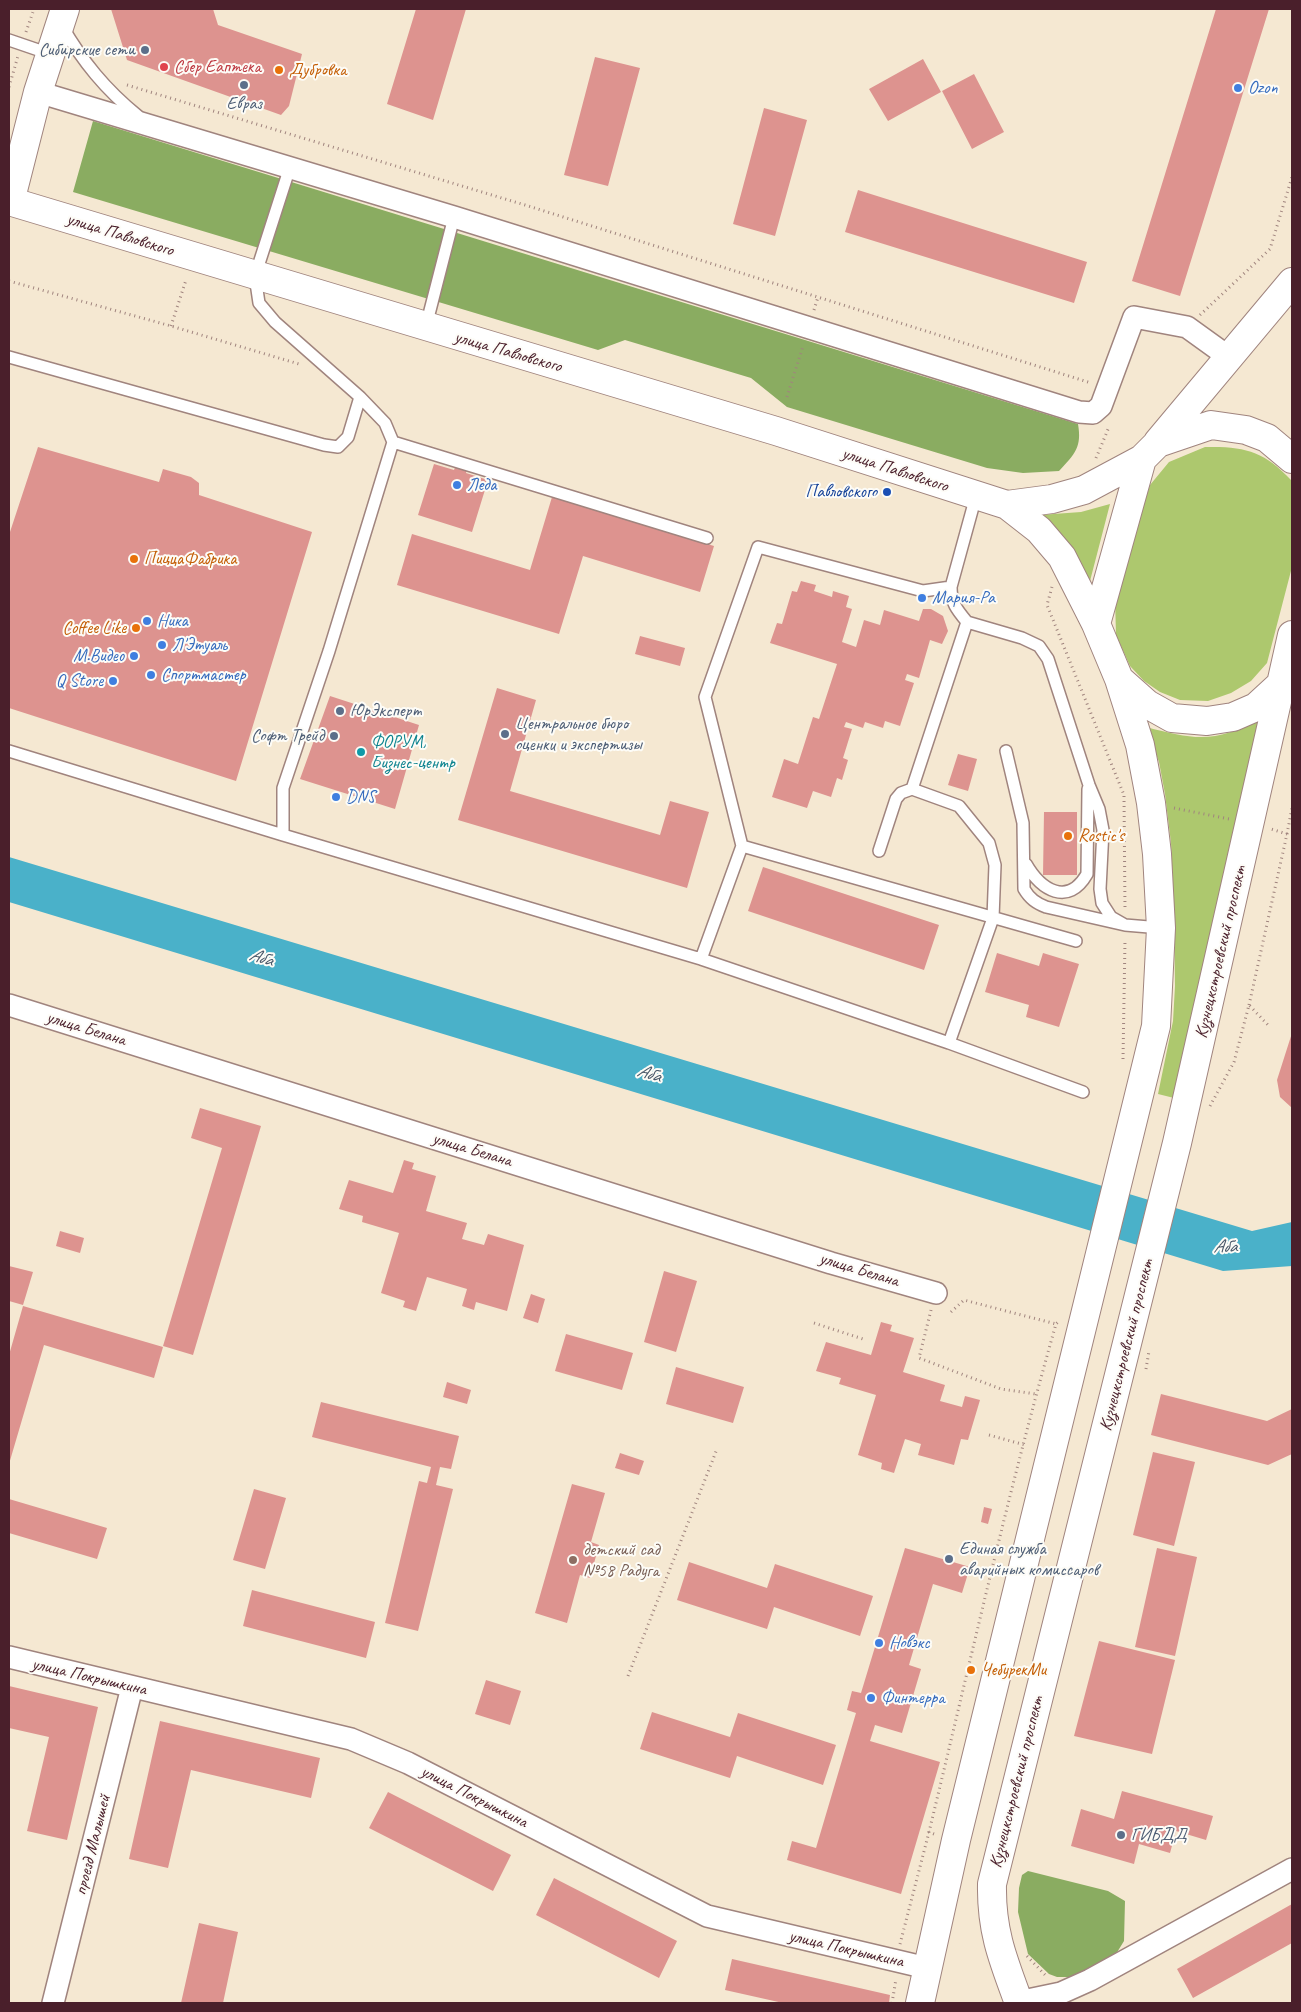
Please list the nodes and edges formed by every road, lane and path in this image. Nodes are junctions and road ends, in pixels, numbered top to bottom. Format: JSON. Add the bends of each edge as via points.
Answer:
{"nodes":[{"id":1,"x":63,"y":16,"type":"edge"},
{"id":2,"x":9,"y":40,"type":"edge"},
{"id":3,"x":50,"y":54,"type":"junction"},
{"id":4,"x":126,"y":85,"type":"dead end"},
{"id":5,"x":38,"y":92,"type":"junction"},
{"id":6,"x":147,"y":124,"type":"junction"},
{"id":7,"x":290,"y":167,"type":"junction"},
{"id":8,"x":1292,"y":177,"type":"edge"},
{"id":9,"x":9,"y":202,"type":"edge"},
{"id":10,"x":454,"y":217,"type":"junction"},
{"id":11,"x":255,"y":276,"type":"junction"},
{"id":12,"x":186,"y":280,"type":"dead end"},
{"id":13,"x":9,"y":281,"type":"edge"},
{"id":14,"x":1292,"y":282,"type":"edge"},
{"id":15,"x":172,"y":326,"type":"junction"},
{"id":16,"x":1187,"y":327,"type":"junction"},
{"id":17,"x":425,"y":328,"type":"junction"},
{"id":18,"x":805,"y":340,"type":"dead end"},
{"id":19,"x":9,"y":357,"type":"edge"},
{"id":20,"x":1230,"y":358,"type":"junction"},
{"id":21,"x":335,"y":375,"type":"junction"},
{"id":22,"x":1110,"y":388,"type":"junction"},
{"id":23,"x":360,"y":397,"type":"junction"},
{"id":24,"x":786,"y":397,"type":"dead end"},
{"id":25,"x":393,"y":442,"type":"junction"},
{"id":26,"x":1150,"y":451,"type":"junction"},
{"id":27,"x":1292,"y":459,"type":"edge"},
{"id":28,"x":976,"y":496,"type":"junction"},
{"id":29,"x":1007,"y":505,"type":"junction"},
{"id":30,"x":707,"y":538,"type":"dead end"},
{"id":31,"x":1053,"y":585,"type":"dead end"},
{"id":32,"x":951,"y":587,"type":"junction"},
{"id":33,"x":967,"y":622,"type":"junction"},
{"id":34,"x":1096,"y":624,"type":"junction"},
{"id":35,"x":1292,"y":635,"type":"edge"},
{"id":36,"x":1119,"y":680,"type":"junction"},
{"id":37,"x":1282,"y":684,"type":"junction"},
{"id":38,"x":9,"y":751,"type":"edge"},
{"id":39,"x":1006,"y":751,"type":"dead end"},
{"id":40,"x":1088,"y":786,"type":"junction"},
{"id":41,"x":912,"y":788,"type":"junction"},
{"id":42,"x":1124,"y":796,"type":"junction"},
{"id":43,"x":1151,"y":803,"type":"junction"},
{"id":44,"x":1292,"y":808,"type":"edge"},
{"id":45,"x":1252,"y":823,"type":"junction"},
{"id":46,"x":1287,"y":834,"type":"junction"},
{"id":47,"x":283,"y":835,"type":"junction"},
{"id":48,"x":742,"y":846,"type":"junction"},
{"id":49,"x":879,"y":852,"type":"dead end"},
{"id":50,"x":1026,"y":864,"type":"junction"},
{"id":51,"x":993,"y":918,"type":"junction"},
{"id":52,"x":1125,"y":925,"type":"junction"},
{"id":53,"x":1161,"y":928,"type":"junction"},
{"id":54,"x":1076,"y":941,"type":"dead end"},
{"id":55,"x":701,"y":959,"type":"junction"},
{"id":56,"x":9,"y":1005,"type":"edge"},
{"id":57,"x":1249,"y":1006,"type":"junction"},
{"id":58,"x":1269,"y":1026,"type":"dead end"},
{"id":59,"x":948,"y":1043,"type":"junction"},
{"id":60,"x":1123,"y":1068,"type":"dead end"},
{"id":61,"x":1083,"y":1092,"type":"dead end"},
{"id":62,"x":1206,"y":1114,"type":"dead end"},
{"id":63,"x":936,"y":1293,"type":"joint"},
{"id":64,"x":951,"y":1312,"type":"dead end"},
{"id":65,"x":814,"y":1324,"type":"dead end"},
{"id":66,"x":1056,"y":1324,"type":"dead end"},
{"id":67,"x":866,"y":1340,"type":"dead end"},
{"id":68,"x":1036,"y":1394,"type":"dead end"},
{"id":69,"x":989,"y":1435,"type":"dead end"},
{"id":70,"x":1025,"y":1445,"type":"dead end"},
{"id":71,"x":717,"y":1449,"type":"dead end"},
{"id":72,"x":9,"y":1658,"type":"edge"},
{"id":73,"x":628,"y":1676,"type":"dead end"},
{"id":74,"x":132,"y":1687,"type":"junction"},
{"id":75,"x":929,"y":1832,"type":"dead end"},
{"id":76,"x":1292,"y":1870,"type":"edge"},
{"id":77,"x":1025,"y":1955,"type":"dead end"},
{"id":78,"x":895,"y":1962,"type":"junction"},
{"id":79,"x":927,"y":1968,"type":"junction"},
{"id":80,"x":1060,"y":1993,"type":"junction"},
{"id":81,"x":1019,"y":2002,"type":"edge"},
{"id":82,"x":53,"y":2003,"type":"edge"},
{"id":83,"x":892,"y":2003,"type":"edge"},
{"id":84,"x":920,"y":2003,"type":"edge"}],
"edges":[{"from":1,"to":3,"type":"main road"},
{"from":1,"to":6,"type":"lane","via":[[77,52],[110,94]]},
{"from":2,"to":3,"type":"lane"},
{"from":3,"to":5,"type":"main road"},
{"from":4,"to":22,"type":"path","via":[[525,205]]},
{"from":5,"to":6,"type":"street"},
{"from":5,"to":9,"type":"main road"},
{"from":6,"to":7,"type":"street"},
{"from":7,"to":10,"type":"street"},
{"from":7,"to":11,"type":"lane"},
{"from":8,"to":16,"type":"path","via":[[1270,249]]},
{"from":9,"to":11,"type":"main road","name":"улица Павловского"},
{"from":10,"to":17,"type":"lane"},
{"from":10,"to":22,"type":"street","via":[[1080,412],[1093,413],[1097,410]]},
{"from":11,"to":17,"type":"main road","name":"улица Павловского"},
{"from":11,"to":21,"type":"lane","via":[[259,303],[275,322]]},
{"from":12,"to":15,"type":"path"},
{"from":13,"to":15,"type":"path"},
{"from":14,"to":20,"type":"main road"},
{"from":15,"to":21,"type":"path"},
{"from":16,"to":20,"type":"street"},
{"from":16,"to":22,"type":"street","via":[[1134,317]]},
{"from":17,"to":28,"type":"main road","name":"улица Павловского","via":[[766,428]]},
{"from":18,"to":24,"type":"path"},
{"from":19,"to":23,"type":"lane","via":[[324,446],[338,447],[348,437]]},
{"from":20,"to":26,"type":"main road"},
{"from":21,"to":23,"type":"lane"},
{"from":23,"to":25,"type":"lane","via":[[384,423]]},
{"from":25,"to":30,"type":"lane"},
{"from":25,"to":47,"type":"lane","via":[[283,788]]},
{"from":26,"to":27,"type":"main road","via":[[1211,425],[1246,430],[1267,438]]},
{"from":26,"to":29,"type":"main road","name":"улица Павловского","via":[[1084,490],[1052,500]]},
{"from":26,"to":34,"type":"main road"},
{"from":28,"to":29,"type":"main road","name":"улица Павловского"},
{"from":28,"to":32,"type":"lane"},
{"from":29,"to":34,"type":"main road","name":"улица Павловского","via":[[1039,530],[1062,557]]},
{"from":31,"to":42,"type":"path","via":[[1047,605]]},
{"from":32,"to":33,"type":"lane","via":[[955,607]]},
{"from":32,"to":48,"type":"lane","via":[[923,591],[758,547],[705,697]]},
{"from":33,"to":40,"type":"lane","via":[[1038,646],[1053,671]]},
{"from":33,"to":41,"type":"lane"},
{"from":34,"to":36,"type":"main road","name":"улица Павловского"},
{"from":35,"to":37,"type":"main road","name":"Кузнецкстроевский проспект"},
{"from":36,"to":37,"type":"main road","via":[[1147,704],[1172,718],[1207,721],[1233,718],[1256,707]]},
{"from":36,"to":43,"type":"main road","via":[[1140,745]]},
{"from":37,"to":45,"type":"main road","name":"Кузнецкстроевский проспект"},
{"from":38,"to":47,"type":"lane"},
{"from":39,"to":50,"type":"lane","via":[[1023,823]]},
{"from":40,"to":50,"type":"lane","via":[[1087,874],[1081,885],[1070,890],[1045,889],[1034,879]]},
{"from":40,"to":52,"type":"lane","via":[[1099,809],[1103,830],[1102,903],[1111,917]]},
{"from":41,"to":49,"type":"lane","via":[[896,799]]},
{"from":41,"to":51,"type":"lane","via":[[959,806],[988,844],[995,865]]},
{"from":42,"to":43,"type":"path"},
{"from":42,"to":52,"type":"path"},
{"from":43,"to":45,"type":"path"},
{"from":43,"to":53,"type":"main road"},
{"from":44,"to":46,"type":"path"},
{"from":45,"to":46,"type":"path"},
{"from":45,"to":81,"type":"main road","name":"Кузнецкстроевский проспект","via":[[1138,1300],[992,1884],[991,1912],[996,1937]]},
{"from":46,"to":57,"type":"path"},
{"from":47,"to":55,"type":"lane"},
{"from":48,"to":51,"type":"lane"},
{"from":48,"to":55,"type":"lane"},
{"from":50,"to":52,"type":"lane","via":[[1024,889],[1035,903]]},
{"from":51,"to":54,"type":"lane"},
{"from":51,"to":59,"type":"lane"},
{"from":52,"to":53,"type":"lane"},
{"from":52,"to":60,"type":"path"},
{"from":53,"to":79,"type":"main road","via":[[1156,1026]]},
{"from":55,"to":59,"type":"lane"},
{"from":56,"to":63,"type":"street","name":"улица Белана"},
{"from":57,"to":58,"type":"path"},
{"from":57,"to":62,"type":"path","via":[[1234,1062]]},
{"from":59,"to":61,"type":"lane"},
{"from":63,"to":68,"type":"path","via":[[919,1358],[1001,1389]]},
{"from":64,"to":66,"type":"path","via":[[964,1300]]},
{"from":65,"to":67,"type":"path"},
{"from":69,"to":70,"type":"path"},
{"from":71,"to":73,"type":"path"},
{"from":72,"to":74,"type":"street","name":"улица Покрышкина"},
{"from":74,"to":78,"type":"street","name":"улица Покрышкина","via":[[351,1739],[416,1768],[707,1916]]},
{"from":74,"to":82,"type":"street","name":"проезд Малышей"},
{"from":75,"to":78,"type":"path"},
{"from":76,"to":80,"type":"street","via":[[1090,1980]]},
{"from":77,"to":80,"type":"path"},
{"from":78,"to":79,"type":"street","name":"улица Покрышкина"},
{"from":78,"to":83,"type":"path","via":[[896,1990]]},
{"from":79,"to":84,"type":"main road"},
{"from":80,"to":81,"type":"street"}]}
